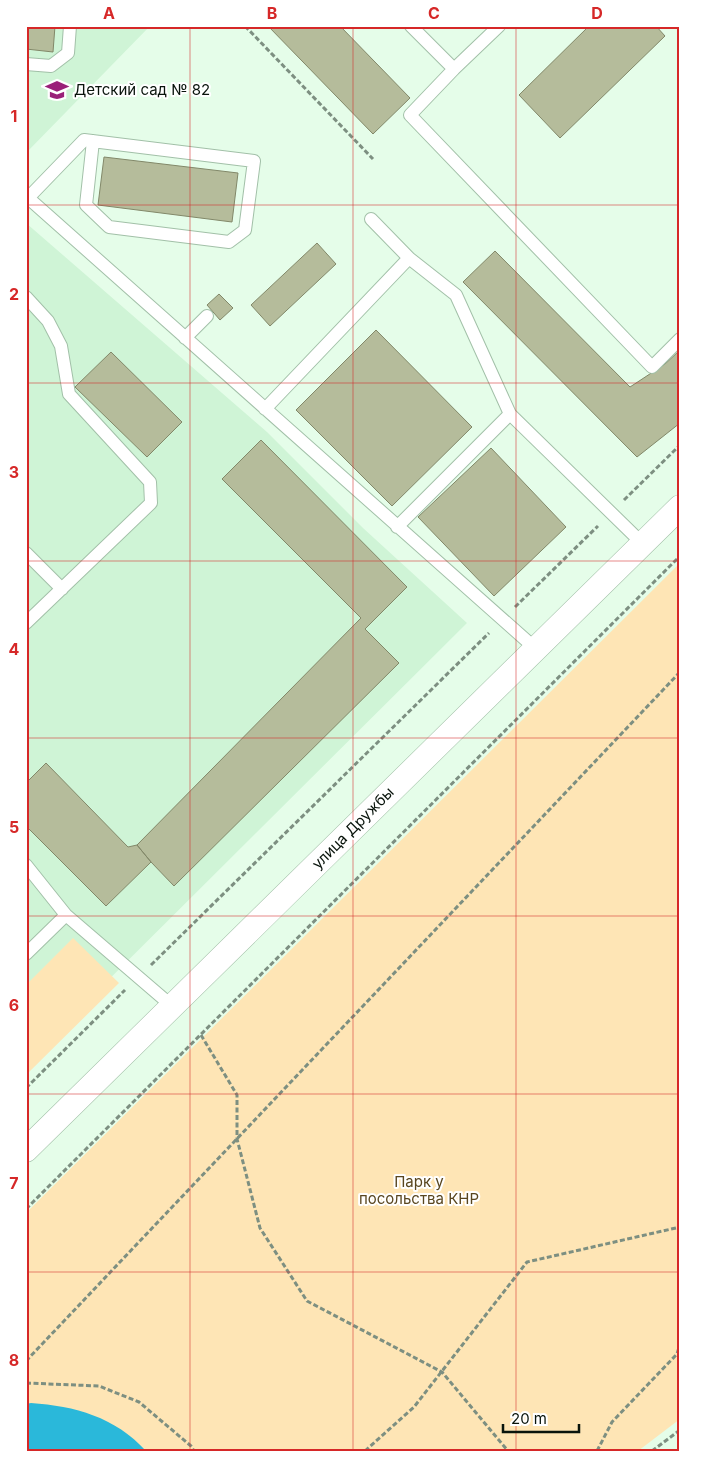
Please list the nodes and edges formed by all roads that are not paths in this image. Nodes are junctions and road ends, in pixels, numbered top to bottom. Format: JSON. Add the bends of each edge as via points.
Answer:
{"nodes":[{"id":1,"x":70,"y":26,"type":"edge"},
{"id":2,"x":411,"y":26,"type":"edge"},
{"id":3,"x":499,"y":26,"type":"edge"},
{"id":4,"x":26,"y":64,"type":"edge"},
{"id":5,"x":454,"y":69,"type":"junction"},
{"id":6,"x":93,"y":141,"type":"junction"},
{"id":7,"x":27,"y":197,"type":"edge"},
{"id":8,"x":371,"y":218,"type":"dead end"},
{"id":9,"x":409,"y":258,"type":"junction"},
{"id":10,"x":26,"y":297,"type":"edge"},
{"id":11,"x":207,"y":316,"type":"dead end"},
{"id":12,"x":185,"y":338,"type":"junction"},
{"id":13,"x":680,"y":339,"type":"edge"},
{"id":14,"x":265,"y":409,"type":"junction"},
{"id":15,"x":510,"y":414,"type":"junction"},
{"id":16,"x":680,"y":507,"type":"edge"},
{"id":17,"x":397,"y":527,"type":"junction"},
{"id":18,"x":642,"y":544,"type":"junction"},
{"id":19,"x":26,"y":554,"type":"edge"},
{"id":20,"x":62,"y":589,"type":"junction"},
{"id":21,"x":26,"y":623,"type":"edge"},
{"id":22,"x":536,"y":648,"type":"junction"},
{"id":23,"x":26,"y":865,"type":"edge"},
{"id":24,"x":66,"y":915,"type":"junction"},
{"id":25,"x":26,"y":954,"type":"edge"},
{"id":26,"x":172,"y":1006,"type":"junction"},
{"id":27,"x":26,"y":1150,"type":"edge"}],
"edges":[{"from":1,"to":4,"type":"lane","via":[[68,52],[51,66]]},
{"from":2,"to":5,"type":"lane"},
{"from":3,"to":5,"type":"lane"},
{"from":5,"to":13,"type":"lane","via":[[410,115],[652,367],[663,362]]},
{"from":6,"to":6,"type":"lane","via":[[254,160],[245,230],[230,242],[109,228],[86,205]]},
{"from":6,"to":7,"type":"lane","via":[[84,140]]},
{"from":7,"to":12,"type":"lane"},
{"from":8,"to":9,"type":"lane"},
{"from":9,"to":14,"type":"lane"},
{"from":9,"to":15,"type":"lane","via":[[456,295]]},
{"from":10,"to":20,"type":"lane","via":[[48,321],[61,346],[69,394],[150,482],[151,503]]},
{"from":11,"to":12,"type":"lane"},
{"from":12,"to":14,"type":"lane"},
{"from":14,"to":17,"type":"lane"},
{"from":15,"to":17,"type":"lane"},
{"from":15,"to":18,"type":"lane"},
{"from":16,"to":18,"type":"street","name":"улица Дружбы"},
{"from":17,"to":22,"type":"lane"},
{"from":18,"to":22,"type":"street","name":"улица Дружбы"},
{"from":19,"to":20,"type":"lane"},
{"from":20,"to":21,"type":"lane"},
{"from":22,"to":26,"type":"street","name":"улица Дружбы"},
{"from":23,"to":24,"type":"lane"},
{"from":24,"to":25,"type":"lane"},
{"from":24,"to":26,"type":"lane"},
{"from":26,"to":27,"type":"street","name":"улица Дружбы"}]}
